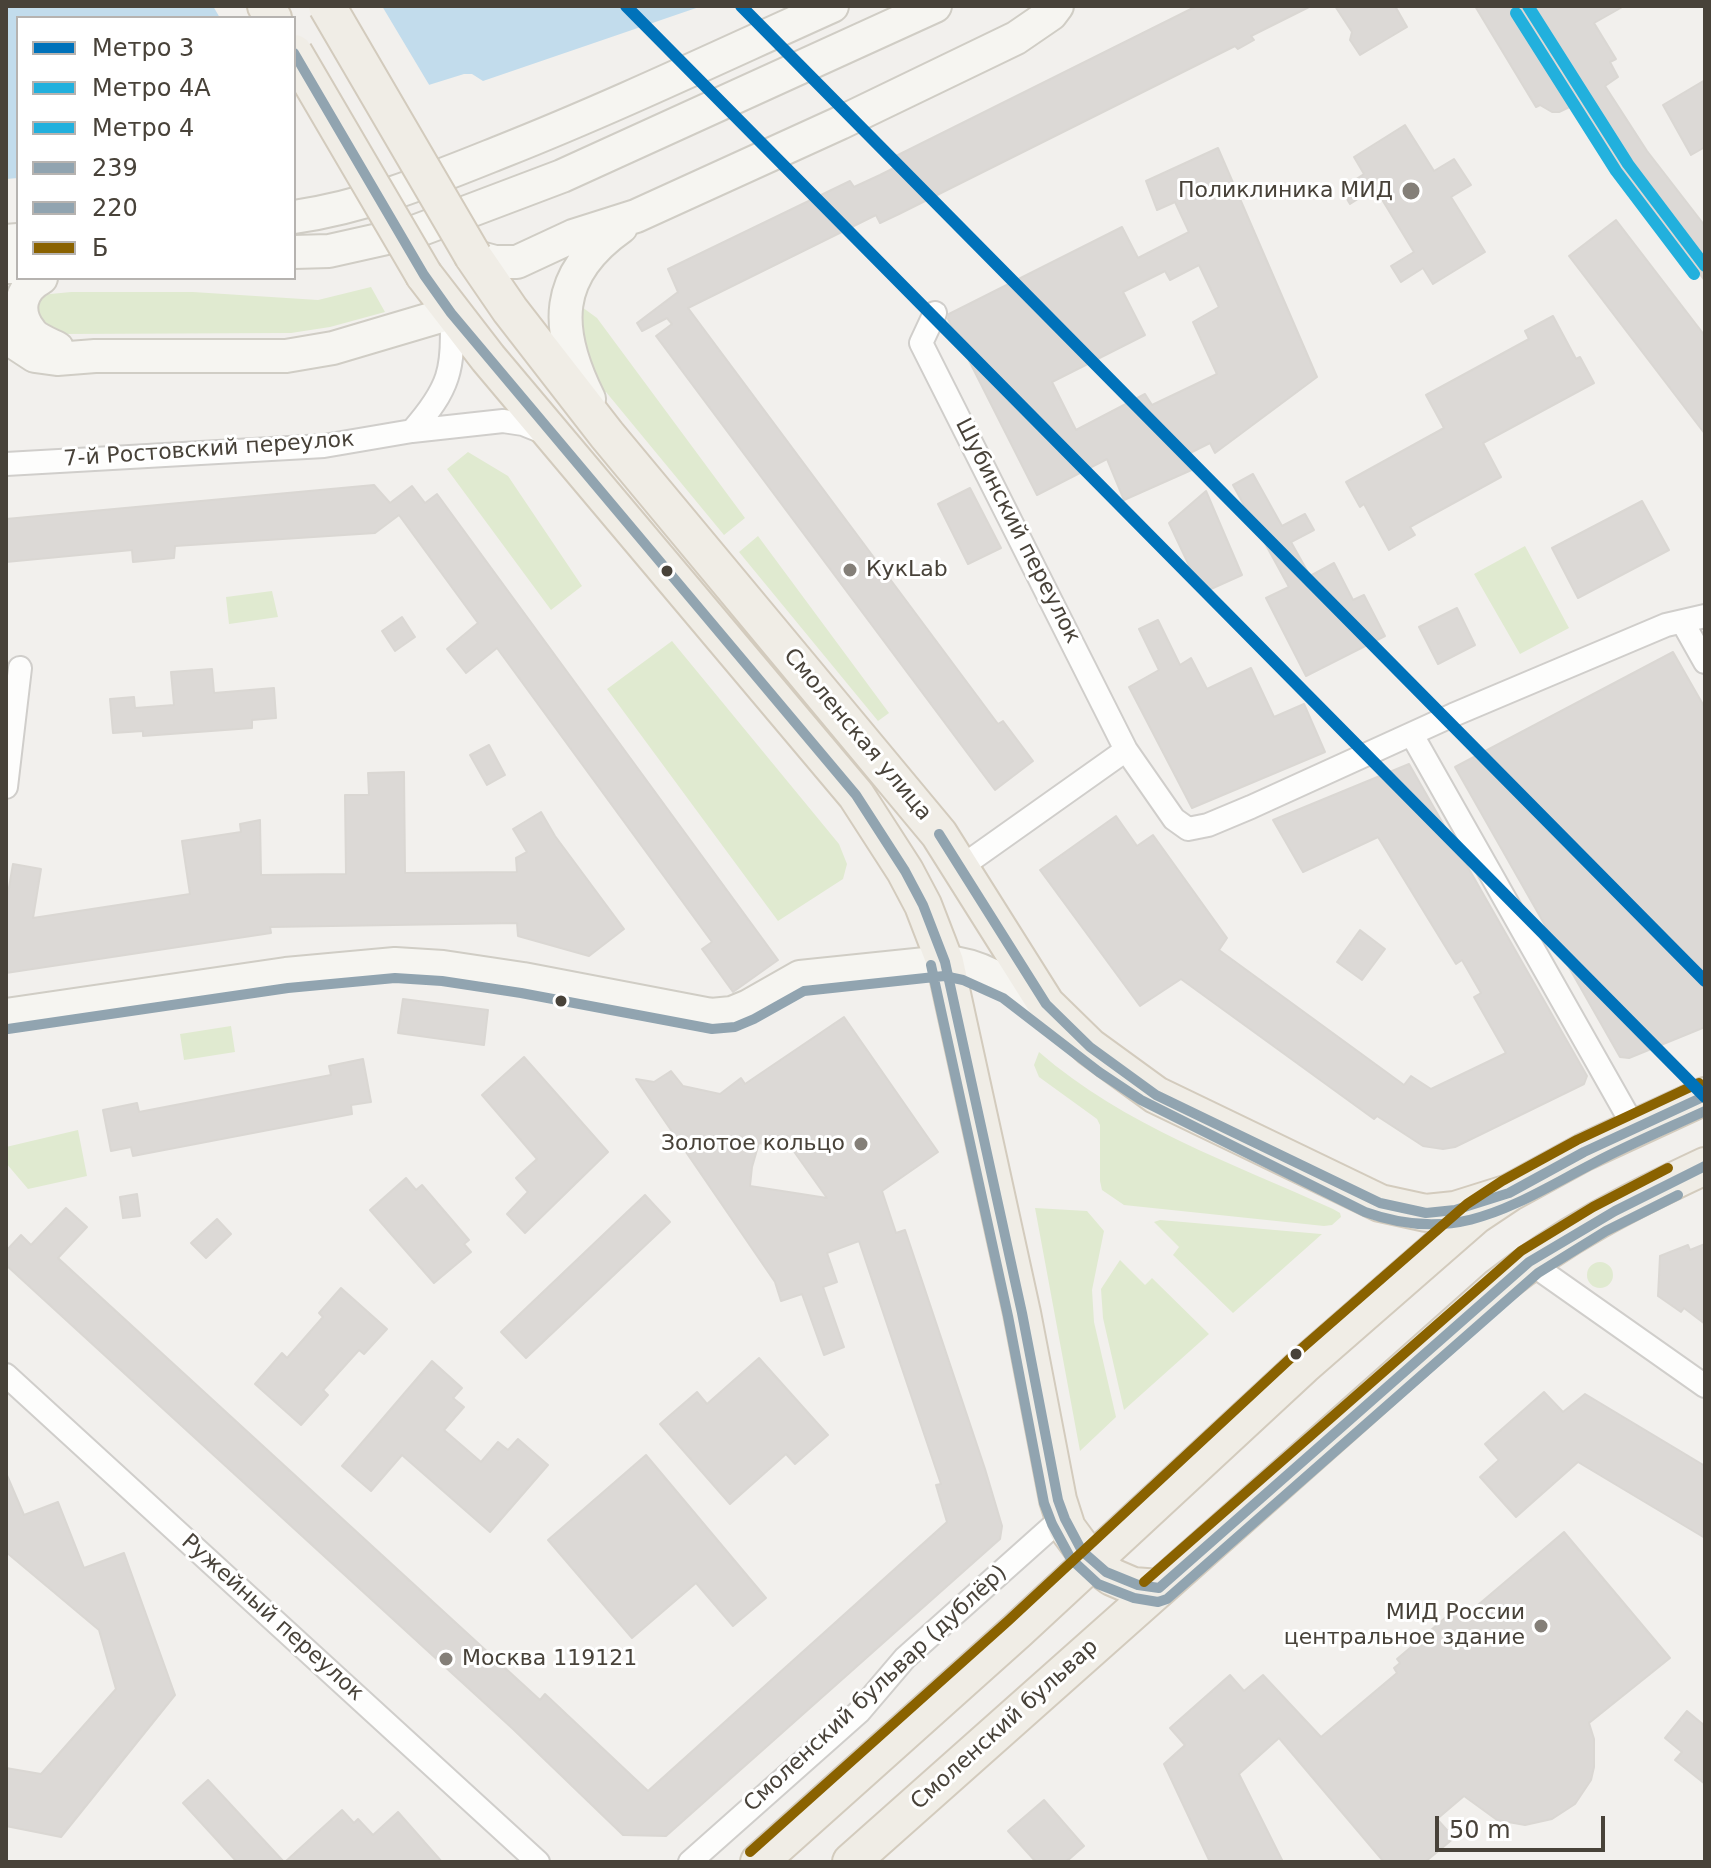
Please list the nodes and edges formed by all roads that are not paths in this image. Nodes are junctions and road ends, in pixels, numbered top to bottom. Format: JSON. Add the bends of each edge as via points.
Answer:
{"nodes":[{"id":1,"x":327,"y":6,"type":"edge"},
{"id":2,"x":832,"y":6,"type":"edge"},
{"id":3,"x":935,"y":6,"type":"edge"},
{"id":4,"x":1037,"y":14,"type":"edge"},
{"id":5,"x":296,"y":56,"type":"edge"},
{"id":6,"x":636,"y":216,"type":"junction"},
{"id":7,"x":296,"y":217,"type":"edge"},
{"id":8,"x":296,"y":252,"type":"edge"},
{"id":9,"x":473,"y":256,"type":"junction"},
{"id":10,"x":37,"y":280,"type":"edge"},
{"id":11,"x":451,"y":313,"type":"junction"},
{"id":12,"x":935,"y":313,"type":"dead end"},
{"id":13,"x":6,"y":337,"type":"edge"},
{"id":14,"x":95,"y":356,"type":"junction"},
{"id":15,"x":412,"y":431,"type":"junction"},
{"id":16,"x":607,"y":435,"type":"junction"},
{"id":17,"x":553,"y":436,"type":"junction"},
{"id":18,"x":6,"y":464,"type":"edge"},
{"id":19,"x":1694,"y":619,"type":"edge"},
{"id":20,"x":1705,"y":662,"type":"edge"},
{"id":21,"x":20,"y":668,"type":"dead end"},
{"id":22,"x":1412,"y":735,"type":"junction"},
{"id":23,"x":1126,"y":750,"type":"junction"},
{"id":24,"x":6,"y":787,"type":"edge"},
{"id":25,"x":961,"y":867,"type":"junction"},
{"id":26,"x":945,"y":962,"type":"junction"},
{"id":27,"x":6,"y":1015,"type":"edge"},
{"id":28,"x":1061,"y":1021,"type":"junction"},
{"id":29,"x":1705,"y":1096,"type":"edge"},
{"id":30,"x":1634,"y":1127,"type":"junction"},
{"id":31,"x":1705,"y":1166,"type":"edge"},
{"id":32,"x":1509,"y":1193,"type":"junction"},
{"id":33,"x":1529,"y":1262,"type":"junction"},
{"id":34,"x":6,"y":1375,"type":"edge"},
{"id":35,"x":1705,"y":1386,"type":"edge"},
{"id":36,"x":1063,"y":1517,"type":"junction"},
{"id":37,"x":1092,"y":1562,"type":"junction"},
{"id":38,"x":1159,"y":1588,"type":"junction"},
{"id":39,"x":538,"y":1862,"type":"edge"},
{"id":40,"x":690,"y":1862,"type":"edge"},
{"id":41,"x":759,"y":1862,"type":"edge"},
{"id":42,"x":851,"y":1862,"type":"edge"}],
"edges":[{"from":1,"to":9,"type":"main road","name":"Смоленская улица","bridge":true},
{"from":2,"to":7,"type":"main road","via":[[560,129],[393,195]]},
{"from":3,"to":8,"type":"main road","via":[[562,176],[414,232],[329,251]]},
{"from":4,"to":6,"type":"main road","via":[[840,123]]},
{"from":5,"to":11,"type":"main road","name":"Смоленская улица","bridge":true},
{"from":6,"to":9,"type":"main road","via":[[573,236],[517,262]]},
{"from":6,"to":16,"type":"main road","via":[[584,260],[570,286],[566,314],[577,375]]},
{"from":9,"to":16,"type":"main road","name":"Смоленская улица"},
{"from":10,"to":14,"type":"main road","via":[[22,298],[21,313],[31,333],[57,348]]},
{"from":11,"to":14,"type":"main road","via":[[333,348],[286,356]]},
{"from":11,"to":15,"type":"street","via":[[452,352],[443,389]]},
{"from":11,"to":17,"type":"main road","name":"Смоленская улица"},
{"from":12,"to":23,"type":"street","name":"Шубинский переулок","via":[[921,343]]},
{"from":13,"to":14,"type":"main road","via":[[35,356]]},
{"from":15,"to":17,"type":"street","name":"7-й Ростовский переулок","via":[[503,421]]},
{"from":15,"to":18,"type":"street","name":"7-й Ростовский переулок","via":[[324,446]]},
{"from":16,"to":25,"type":"main road","name":"Смоленская улица"},
{"from":17,"to":26,"type":"main road","name":"Смоленская улица","via":[[856,795],[905,871]]},
{"from":19,"to":20,"type":"street"},
{"from":19,"to":22,"type":"street","via":[[1666,625]]},
{"from":21,"to":24,"type":"street"},
{"from":22,"to":23,"type":"street","via":[[1208,825],[1188,829],[1174,819]]},
{"from":22,"to":30,"type":"street"},
{"from":23,"to":25,"type":"street"},
{"from":25,"to":28,"type":"main road","name":"Смоленская улица"},
{"from":26,"to":27,"type":"main road","via":[[800,977],[749,1006],[711,1015],[523,979],[395,964],[273,975]]},
{"from":26,"to":28,"type":"main road","via":[[989,972]]},
{"from":26,"to":36,"type":"main road","name":"Смоленская улица"},
{"from":28,"to":32,"type":"main road","name":"Смоленская улица","via":[[1156,1095],[1380,1203],[1426,1213]]},
{"from":29,"to":30,"type":"main road"},
{"from":30,"to":32,"type":"main road"},
{"from":31,"to":33,"type":"main road","name":"Смоленский бульвар","via":[[1588,1224]]},
{"from":32,"to":37,"type":"main road","via":[[1375,1301]]},
{"from":33,"to":35,"type":"street"},
{"from":33,"to":38,"type":"main road","name":"Смоленский бульвар"},
{"from":34,"to":39,"type":"street","name":"Ружейный переулок"},
{"from":36,"to":37,"type":"main road","name":"Смоленская улица"},
{"from":36,"to":40,"type":"street","name":"Смоленский бульвар (дублёр)","via":[[905,1658],[859,1712]]},
{"from":37,"to":38,"type":"main road","name":"Смоленская улица","via":[[1133,1586]]},
{"from":37,"to":41,"type":"main road"},
{"from":38,"to":42,"type":"main road","name":"Смоленский бульвар"}]}
